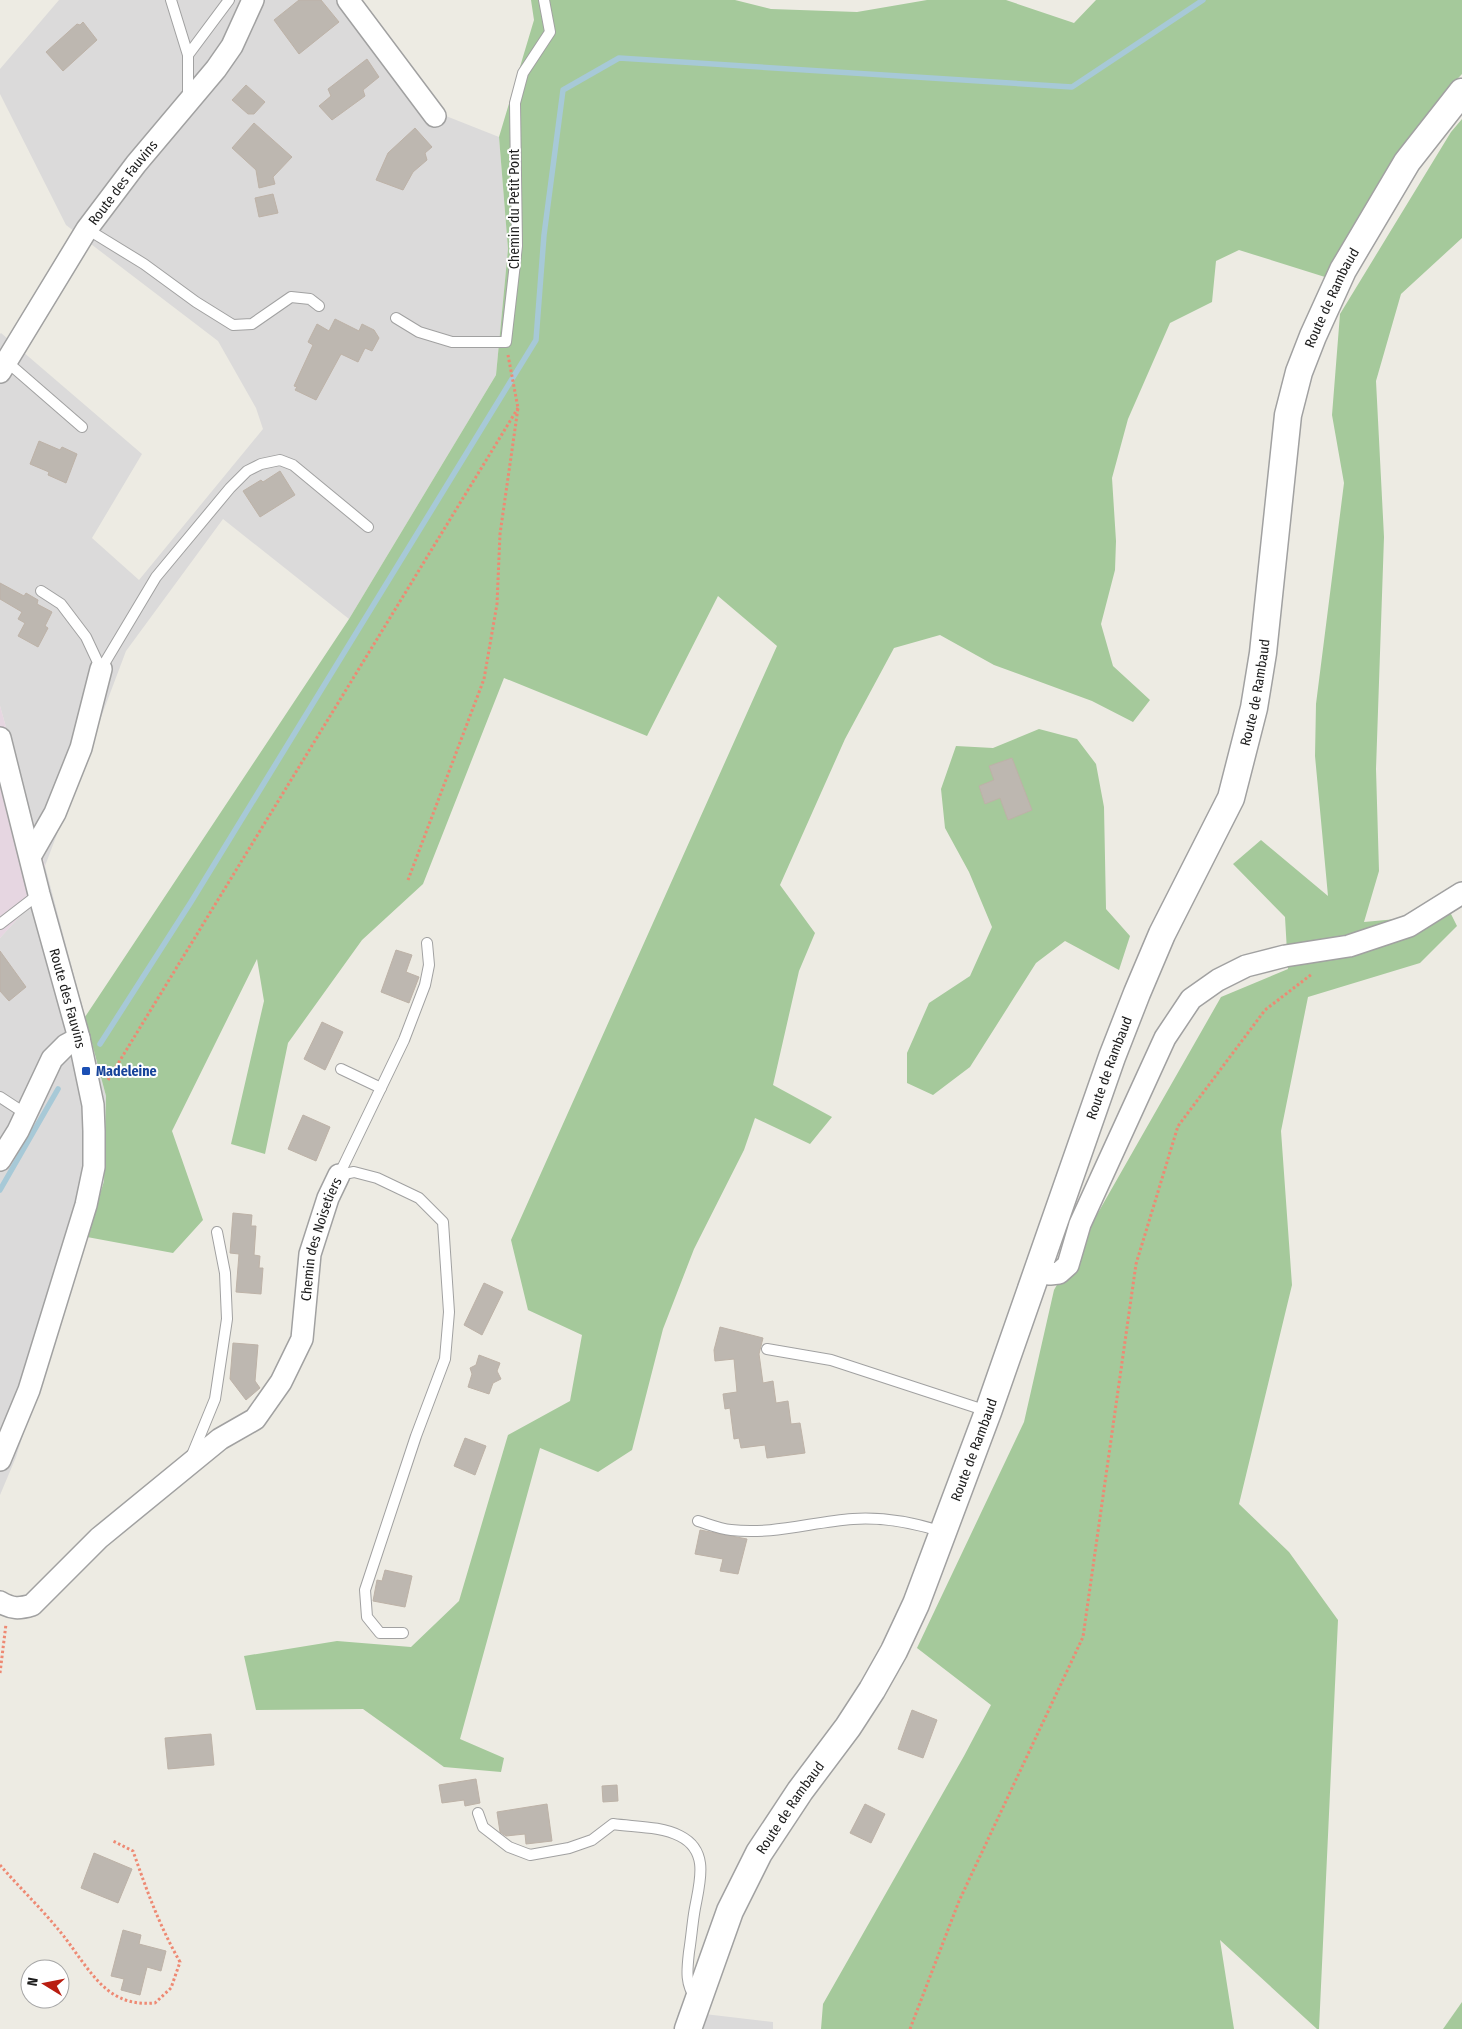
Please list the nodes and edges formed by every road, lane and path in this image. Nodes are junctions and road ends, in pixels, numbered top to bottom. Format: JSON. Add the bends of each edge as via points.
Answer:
{"nodes":[{"id":1,"x":171,"y":0,"type":"edge"},
{"id":2,"x":229,"y":0,"type":"edge"},
{"id":3,"x":253,"y":0,"type":"edge"},
{"id":4,"x":348,"y":0,"type":"edge"},
{"id":5,"x":544,"y":0,"type":"edge"},
{"id":6,"x":188,"y":55,"type":"junction"},
{"id":7,"x":1462,"y":92,"type":"edge"},
{"id":8,"x":188,"y":100,"type":"junction"},
{"id":9,"x":435,"y":116,"type":"dead end"},
{"id":10,"x":87,"y":229,"type":"junction"},
{"id":11,"x":318,"y":306,"type":"dead end"},
{"id":12,"x":396,"y":318,"type":"dead end"},
{"id":13,"x":3,"y":366,"type":"edge"},
{"id":14,"x":510,"y":367,"type":"dead end"},
{"id":15,"x":518,"y":408,"type":"junction"},
{"id":16,"x":82,"y":427,"type":"dead end"},
{"id":17,"x":368,"y":528,"type":"dead end"},
{"id":18,"x":41,"y":591,"type":"dead end"},
{"id":19,"x":101,"y":669,"type":"junction"},
{"id":20,"x":0,"y":738,"type":"edge"},
{"id":21,"x":3,"y":760,"type":"edge"},
{"id":22,"x":31,"y":855,"type":"junction"},
{"id":23,"x":408,"y":880,"type":"dead end"},
{"id":24,"x":39,"y":894,"type":"junction"},
{"id":25,"x":1462,"y":894,"type":"edge"},
{"id":26,"x":0,"y":924,"type":"edge"},
{"id":27,"x":427,"y":943,"type":"dead end"},
{"id":28,"x":1318,"y":969,"type":"dead end"},
{"id":29,"x":78,"y":1038,"type":"junction"},
{"id":30,"x":341,"y":1069,"type":"dead end"},
{"id":31,"x":381,"y":1088,"type":"junction"},
{"id":32,"x":0,"y":1097,"type":"edge"},
{"id":33,"x":93,"y":1105,"type":"junction"},
{"id":34,"x":26,"y":1114,"type":"junction"},
{"id":35,"x":0,"y":1160,"type":"edge"},
{"id":36,"x":339,"y":1175,"type":"junction"},
{"id":37,"x":217,"y":1232,"type":"dead end"},
{"id":38,"x":1036,"y":1272,"type":"junction"},
{"id":39,"x":767,"y":1349,"type":"dead end"},
{"id":40,"x":988,"y":1412,"type":"junction"},
{"id":41,"x":0,"y":1460,"type":"edge"},
{"id":42,"x":188,"y":1466,"type":"junction"},
{"id":43,"x":698,"y":1521,"type":"dead end"},
{"id":44,"x":944,"y":1533,"type":"junction"},
{"id":45,"x":4,"y":1604,"type":"edge"},
{"id":46,"x":403,"y":1633,"type":"dead end"},
{"id":47,"x":0,"y":1673,"type":"edge"},
{"id":48,"x":478,"y":1813,"type":"dead end"},
{"id":49,"x":113,"y":1841,"type":"dead end"},
{"id":50,"x":0,"y":1864,"type":"edge"},
{"id":51,"x":698,"y":2002,"type":"junction"},
{"id":52,"x":688,"y":2029,"type":"edge"},
{"id":53,"x":910,"y":2029,"type":"edge"}],
"edges":[{"from":1,"to":6,"type":"lane"},
{"from":2,"to":6,"type":"lane"},
{"from":3,"to":8,"type":"street","name":"Route des Fauvins","via":[[232,46]]},
{"from":4,"to":9,"type":"street"},
{"from":5,"to":12,"type":"lane","name":"Chemin du Petit Pont","via":[[550,32],[523,73],[515,103],[517,246],[506,342],[452,342],[419,332]]},
{"from":6,"to":8,"type":"lane"},
{"from":7,"to":38,"type":"street","name":"Route de Rambaud","via":[[1406,162],[1343,270],[1299,372],[1288,415],[1263,653],[1244,754],[1231,798],[1162,934],[1137,993]]},
{"from":8,"to":10,"type":"street","name":"Route des Fauvins"},
{"from":10,"to":11,"type":"lane","via":[[233,325],[252,324],[291,297],[310,299]]},
{"from":10,"to":13,"type":"street","name":"Route des Fauvins"},
{"from":13,"to":16,"type":"lane"},
{"from":14,"to":15,"type":"path"},
{"from":15,"to":23,"type":"path","via":[[500,534],[497,604],[484,679]]},
{"from":15,"to":33,"type":"path"},
{"from":17,"to":19,"type":"lane","via":[[293,465],[280,460],[247,471],[156,577]]},
{"from":18,"to":19,"type":"lane","via":[[61,604],[86,637]]},
{"from":19,"to":22,"type":"street","via":[[81,748],[55,813]]},
{"from":20,"to":21,"type":"street","name":"Route des Fauvins"},
{"from":21,"to":22,"type":"street","name":"Route des Fauvins"},
{"from":22,"to":24,"type":"street","name":"Route des Fauvins"},
{"from":24,"to":26,"type":"lane"},
{"from":24,"to":29,"type":"street","name":"Route des Fauvins"},
{"from":25,"to":38,"type":"street","via":[[1409,926],[1349,946],[1246,966],[1191,999],[1161,1047],[1080,1224],[1068,1265],[1059,1273]]},
{"from":27,"to":31,"type":"lane","via":[[429,965],[425,984]]},
{"from":28,"to":53,"type":"path","via":[[1265,1010],[1178,1126],[1136,1264],[1083,1637],[959,1901]]},
{"from":29,"to":33,"type":"street","name":"Route des Fauvins"},
{"from":29,"to":34,"type":"street","via":[[52,1059]]},
{"from":30,"to":31,"type":"lane"},
{"from":31,"to":36,"type":"lane"},
{"from":32,"to":34,"type":"lane"},
{"from":33,"to":41,"type":"street","name":"Route des Fauvins","via":[[94,1167],[86,1205],[29,1390]]},
{"from":34,"to":35,"type":"street"},
{"from":36,"to":42,"type":"street","name":"Chemin des Noisetiers","via":[[310,1254],[302,1339],[281,1382],[255,1419],[220,1439]]},
{"from":36,"to":46,"type":"lane","name":"Chemin des Noisetiers","via":[[354,1172],[377,1178],[419,1198],[444,1222],[449,1312],[445,1359],[365,1590],[367,1618],[380,1633]]},
{"from":37,"to":42,"type":"lane","via":[[225,1272],[227,1319],[215,1399]]},
{"from":38,"to":40,"type":"street","name":"Route de Rambaud"},
{"from":39,"to":40,"type":"lane","via":[[831,1360]]},
{"from":40,"to":44,"type":"street","name":"Route de Rambaud"},
{"from":42,"to":45,"type":"street","name":"Chemin des Noisetiers","via":[[98,1538],[32,1605],[19,1609]]},
{"from":43,"to":44,"type":"lane","via":[[730,1530],[767,1531],[855,1519],[924,1526]]},
{"from":44,"to":51,"type":"street","name":"Route de Rambaud","via":[[894,1651],[848,1727],[800,1791],[759,1854],[730,1911]]},
{"from":45,"to":47,"type":"path"},
{"from":48,"to":51,"type":"lane","via":[[483,1828],[509,1847],[530,1855],[592,1840],[613,1824],[657,1829],[680,1835],[693,1844],[700,1858],[701,1880],[686,1980]]},
{"from":49,"to":50,"type":"path","via":[[133,1851],[163,1932],[180,1962],[171,1988],[155,2003],[136,2004],[114,1995]]},
{"from":51,"to":52,"type":"street","name":"Route de Rambaud"}]}
